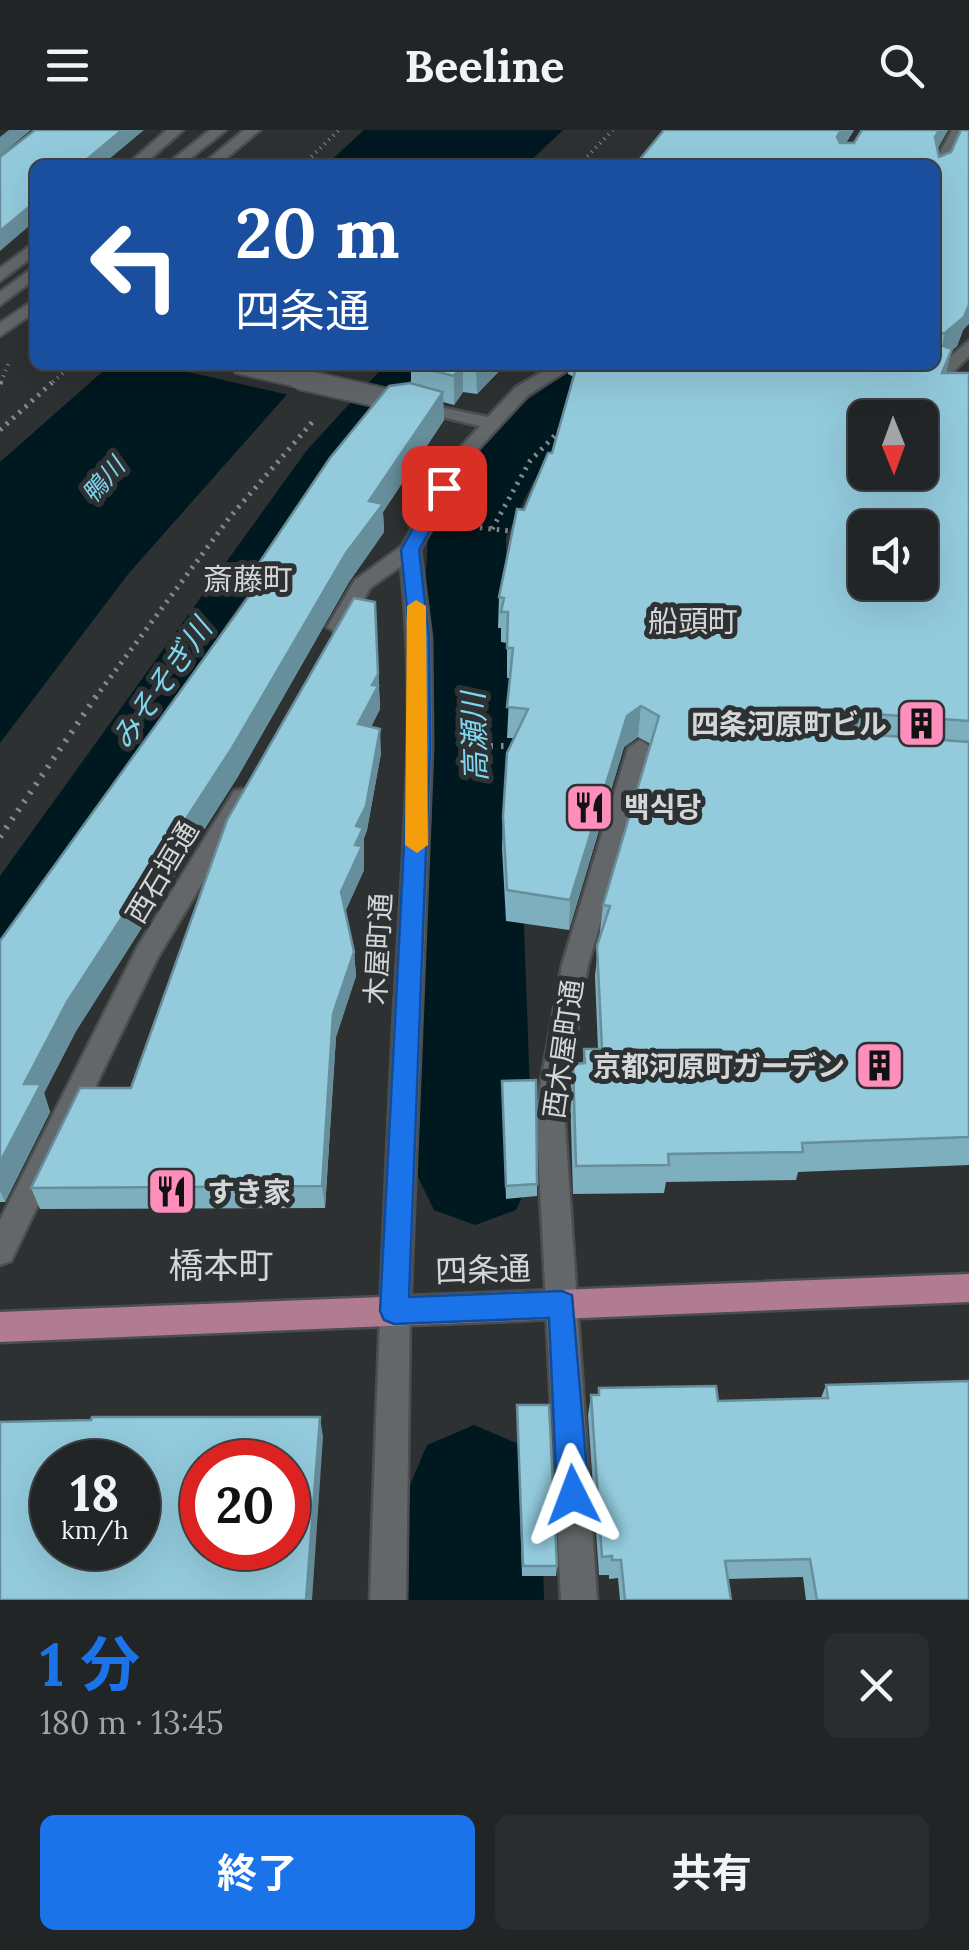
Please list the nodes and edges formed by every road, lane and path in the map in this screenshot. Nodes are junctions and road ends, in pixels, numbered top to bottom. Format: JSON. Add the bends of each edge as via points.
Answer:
{"nodes":[{"id":1,"x":176,"y":130,"type":"edge"},
{"id":2,"x":219,"y":130,"type":"edge"},
{"id":3,"x":253,"y":130,"type":"edge"},
{"id":4,"x":339,"y":130,"type":"edge"},
{"id":5,"x":613,"y":130,"type":"edge"},
{"id":6,"x":959,"y":130,"type":"edge"},
{"id":7,"x":140,"y":160,"type":"edge"},
{"id":8,"x":180,"y":160,"type":"edge"},
{"id":9,"x":216,"y":160,"type":"edge"},
{"id":10,"x":308,"y":160,"type":"edge"},
{"id":11,"x":583,"y":160,"type":"edge"},
{"id":12,"x":940,"y":166,"type":"edge"},
{"id":13,"x":30,"y":251,"type":"edge"},
{"id":14,"x":30,"y":275,"type":"edge"},
{"id":15,"x":0,"y":276,"type":"edge"},
{"id":16,"x":0,"y":300,"type":"edge"},
{"id":17,"x":0,"y":313,"type":"edge"},
{"id":18,"x":27,"y":318,"type":"edge"},
{"id":19,"x":0,"y":331,"type":"edge"},
{"id":20,"x":969,"y":346,"type":"edge"},
{"id":21,"x":10,"y":361,"type":"dead end"},
{"id":22,"x":66,"y":370,"type":"edge"},
{"id":23,"x":258,"y":370,"type":"edge"},
{"id":24,"x":558,"y":370,"type":"edge"},
{"id":25,"x":940,"y":370,"type":"edge"},
{"id":26,"x":944,"y":371,"type":"junction"},
{"id":27,"x":969,"y":376,"type":"edge"},
{"id":28,"x":0,"y":384,"type":"edge"},
{"id":29,"x":326,"y":406,"type":"dead end"},
{"id":30,"x":490,"y":423,"type":"junction"},
{"id":31,"x":0,"y":430,"type":"edge"},
{"id":32,"x":580,"y":430,"type":"edge"},
{"id":33,"x":458,"y":525,"type":"dead end"},
{"id":34,"x":488,"y":528,"type":"junction"},
{"id":35,"x":530,"y":533,"type":"edge"},
{"id":36,"x":410,"y":550,"type":"junction"},
{"id":37,"x":325,"y":651,"type":"edge"},
{"id":38,"x":453,"y":746,"type":"dead end"},
{"id":39,"x":497,"y":746,"type":"dead end"},
{"id":40,"x":640,"y":748,"type":"dead end"},
{"id":41,"x":260,"y":767,"type":"edge"},
{"id":42,"x":0,"y":837,"type":"edge"},
{"id":43,"x":0,"y":1251,"type":"edge"},
{"id":44,"x":969,"y":1288,"type":"edge"},
{"id":45,"x":562,"y":1304,"type":"junction"},
{"id":46,"x":394,"y":1311,"type":"junction"},
{"id":47,"x":0,"y":1327,"type":"edge"},
{"id":48,"x":388,"y":1600,"type":"edge"},
{"id":49,"x":579,"y":1600,"type":"edge"}],
"edges":[{"from":1,"to":7,"type":"street"},
{"from":2,"to":8,"type":"street"},
{"from":3,"to":9,"type":"street"},
{"from":4,"to":10,"type":"path"},
{"from":5,"to":11,"type":"path"},
{"from":6,"to":12,"type":"street"},
{"from":13,"to":15,"type":"street"},
{"from":14,"to":16,"type":"street"},
{"from":17,"to":18,"type":"street"},
{"from":18,"to":19,"type":"street"},
{"from":20,"to":26,"type":"street"},
{"from":21,"to":28,"type":"path"},
{"from":22,"to":31,"type":"path"},
{"from":23,"to":30,"type":"street","bridge":true},
{"from":24,"to":30,"type":"street","via":[[522,391]]},
{"from":25,"to":26,"type":"street"},
{"from":26,"to":27,"type":"street"},
{"from":29,"to":42,"type":"path","via":[[173,595]]},
{"from":30,"to":36,"type":"street","via":[[463,455]]},
{"from":32,"to":34,"type":"path","via":[[562,428],[530,461]]},
{"from":33,"to":34,"type":"path"},
{"from":34,"to":35,"type":"path"},
{"from":36,"to":37,"type":"street","via":[[362,584]]},
{"from":36,"to":46,"type":"street","name":"木屋町通","via":[[420,638],[420,748]]},
{"from":38,"to":39,"type":"path"},
{"from":40,"to":45,"type":"street","name":"西木屋町通","via":[[575,965],[550,1110]]},
{"from":41,"to":43,"type":"street","name":"西石垣通","via":[[147,953]]},
{"from":44,"to":45,"type":"main road","name":"四条通"},
{"from":45,"to":46,"type":"main road","name":"四条通"},
{"from":45,"to":49,"type":"street","name":"西木屋町通"},
{"from":46,"to":47,"type":"main road","name":"四条通"},
{"from":46,"to":48,"type":"street","name":"木屋町通"}]}
